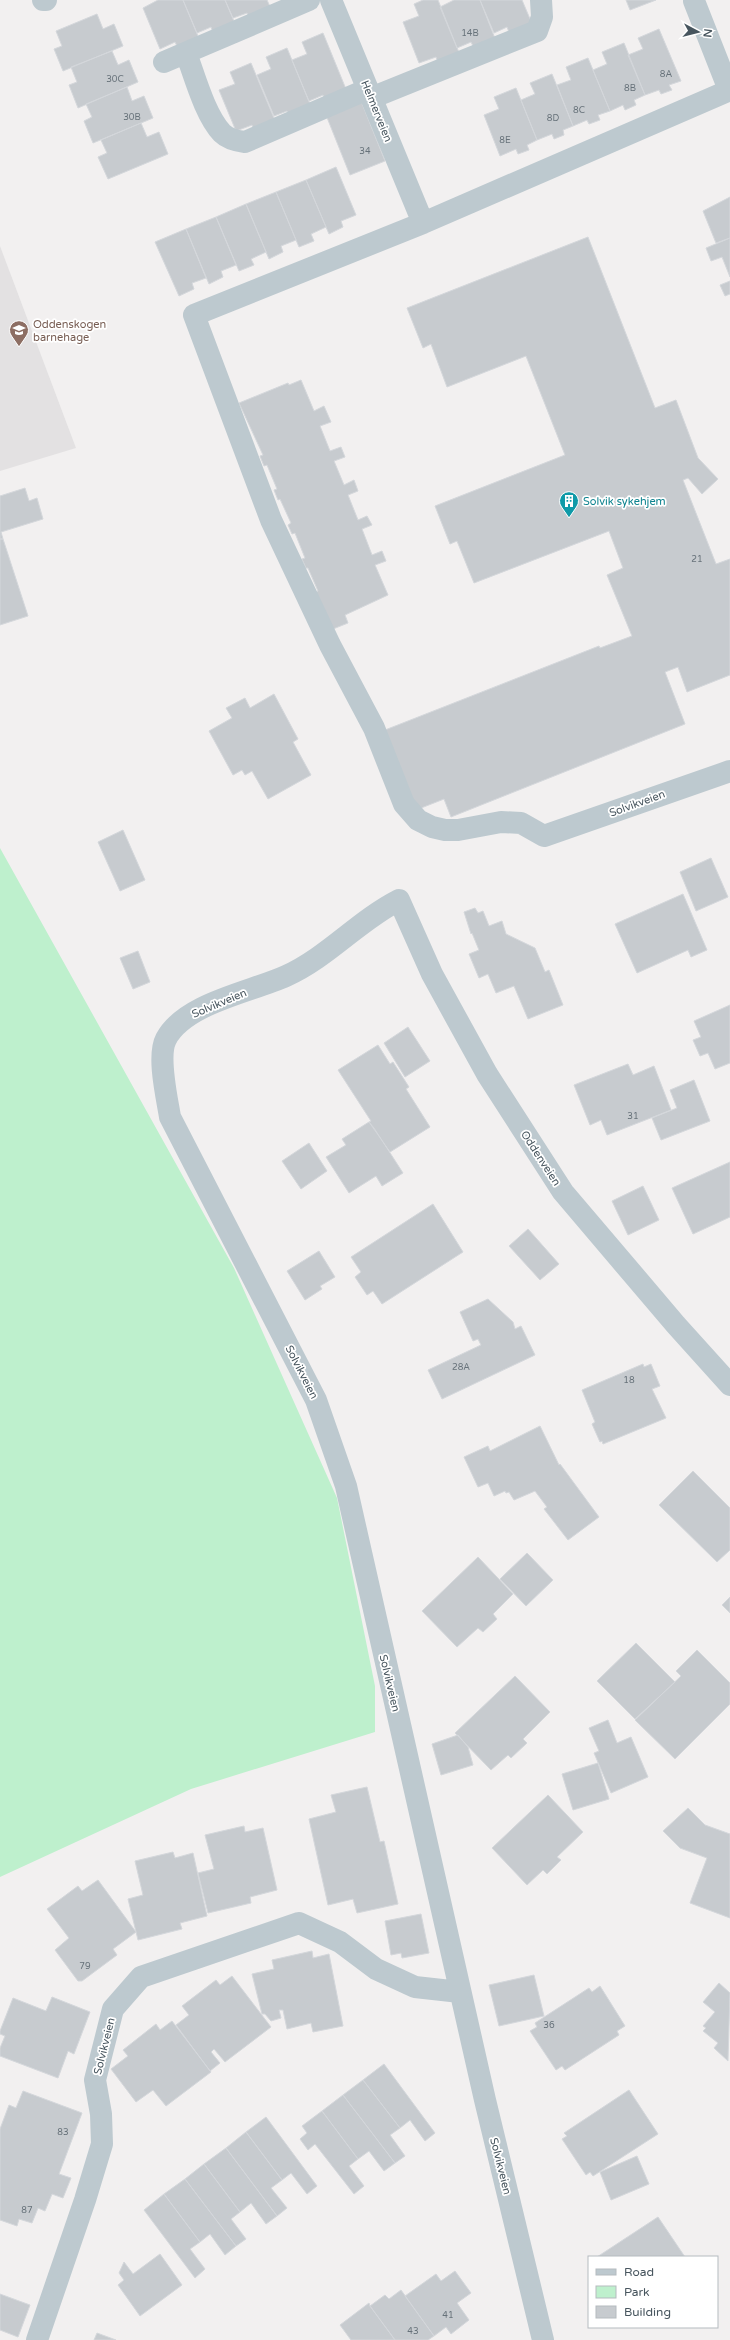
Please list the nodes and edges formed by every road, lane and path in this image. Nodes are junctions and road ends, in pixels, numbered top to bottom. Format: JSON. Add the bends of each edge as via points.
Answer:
{"nodes":[{"id":1,"x":42,"y":0,"type":"edge"},
{"id":2,"x":46,"y":0,"type":"edge"},
{"id":3,"x":309,"y":0,"type":"edge"},
{"id":4,"x":330,"y":0,"type":"edge"},
{"id":5,"x":541,"y":0,"type":"edge"},
{"id":6,"x":694,"y":1,"type":"dead end"},
{"id":7,"x":186,"y":53,"type":"junction"},
{"id":8,"x":164,"y":62,"type":"dead end"},
{"id":9,"x":729,"y":90,"type":"edge"},
{"id":10,"x":370,"y":93,"type":"junction"},
{"id":11,"x":423,"y":223,"type":"junction"},
{"id":12,"x":730,"y":771,"type":"edge"},
{"id":13,"x":399,"y":900,"type":"joint"},
{"id":14,"x":730,"y":1385,"type":"edge"},
{"id":15,"x":460,"y":1992,"type":"junction"},
{"id":16,"x":38,"y":2340,"type":"edge"},
{"id":17,"x":543,"y":2340,"type":"edge"}],
"edges":[{"from":1,"to":2,"type":"street"},
{"from":3,"to":7,"type":"street"},
{"from":4,"to":10,"type":"street","name":"Helmerveien"},
{"from":5,"to":10,"type":"street","via":[[542,17],[537,31]]},
{"from":6,"to":9,"type":"street"},
{"from":7,"to":8,"type":"street"},
{"from":7,"to":10,"type":"street","via":[[211,116],[222,134],[233,140],[245,142]]},
{"from":9,"to":11,"type":"street"},
{"from":10,"to":11,"type":"street","name":"Helmerveien"},
{"from":11,"to":12,"type":"street","name":"Solvikveien","via":[[194,315],[271,520],[330,646],[374,728],[404,804],[418,820],[444,830],[501,822],[521,823],[544,836]]},
{"from":13,"to":14,"type":"street","name":"Oddenveien","via":[[432,974],[487,1074],[563,1192]]},
{"from":13,"to":15,"type":"street","name":"Solvikveien","via":[[381,909],[325,954],[286,976],[184,1018],[166,1039],[162,1066],[170,1117],[316,1400],[346,1486]]},
{"from":15,"to":16,"type":"street","name":"Solvikveien","via":[[415,1987],[376,1969],[340,1942],[299,1923],[141,1977],[113,2009],[95,2080],[101,2114],[102,2144]]},
{"from":15,"to":17,"type":"street","name":"Solvikveien"}]}
